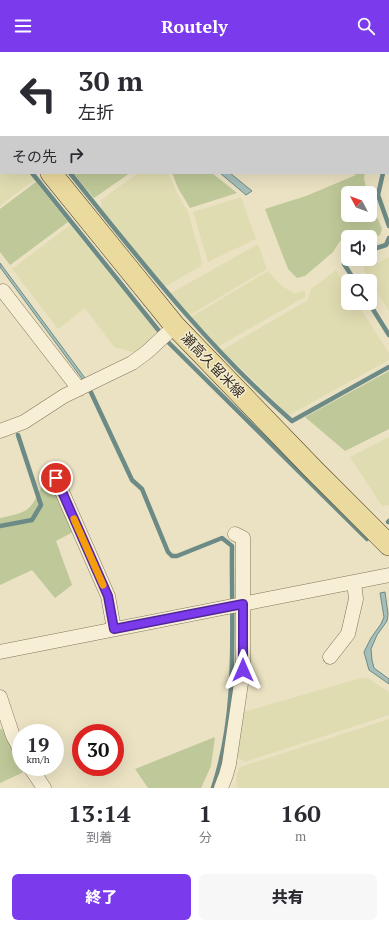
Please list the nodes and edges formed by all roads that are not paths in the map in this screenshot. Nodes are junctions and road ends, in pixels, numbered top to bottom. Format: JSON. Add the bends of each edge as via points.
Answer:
{"nodes":[{"id":1,"x":52,"y":174,"type":"edge"},
{"id":2,"x":4,"y":292,"type":"dead end"},
{"id":3,"x":175,"y":326,"type":"junction"},
{"id":4,"x":79,"y":389,"type":"junction"},
{"id":5,"x":0,"y":431,"type":"edge"},
{"id":6,"x":56,"y":478,"type":"dead end"},
{"id":7,"x":235,"y":534,"type":"dead end"},
{"id":8,"x":389,"y":545,"type":"edge"},
{"id":9,"x":389,"y":575,"type":"edge"},
{"id":10,"x":354,"y":582,"type":"junction"},
{"id":11,"x":243,"y":604,"type":"junction"},
{"id":12,"x":114,"y":629,"type":"junction"},
{"id":13,"x":0,"y":652,"type":"edge"},
{"id":14,"x":330,"y":657,"type":"dead end"},
{"id":15,"x":0,"y":697,"type":"edge"},
{"id":16,"x":12,"y":733,"type":"edge"},
{"id":17,"x":36,"y":776,"type":"edge"},
{"id":18,"x":44,"y":788,"type":"edge"},
{"id":19,"x":221,"y":788,"type":"edge"}],
"edges":[{"from":1,"to":3,"type":"main road","name":"瀬高久留米線"},
{"from":2,"to":4,"type":"street"},
{"from":3,"to":4,"type":"street","via":[[132,363]]},
{"from":3,"to":8,"type":"main road","name":"瀬高久留米線"},
{"from":4,"to":5,"type":"street","via":[[24,422]]},
{"from":6,"to":12,"type":"street","via":[[108,596]]},
{"from":7,"to":11,"type":"street","via":[[242,538]]},
{"from":9,"to":10,"type":"street"},
{"from":10,"to":11,"type":"street"},
{"from":10,"to":14,"type":"street","via":[[356,599],[348,634]]},
{"from":11,"to":12,"type":"street"},
{"from":11,"to":19,"type":"street","via":[[243,670],[229,764]]},
{"from":12,"to":13,"type":"street"},
{"from":15,"to":16,"type":"street"},
{"from":17,"to":18,"type":"street"}]}
